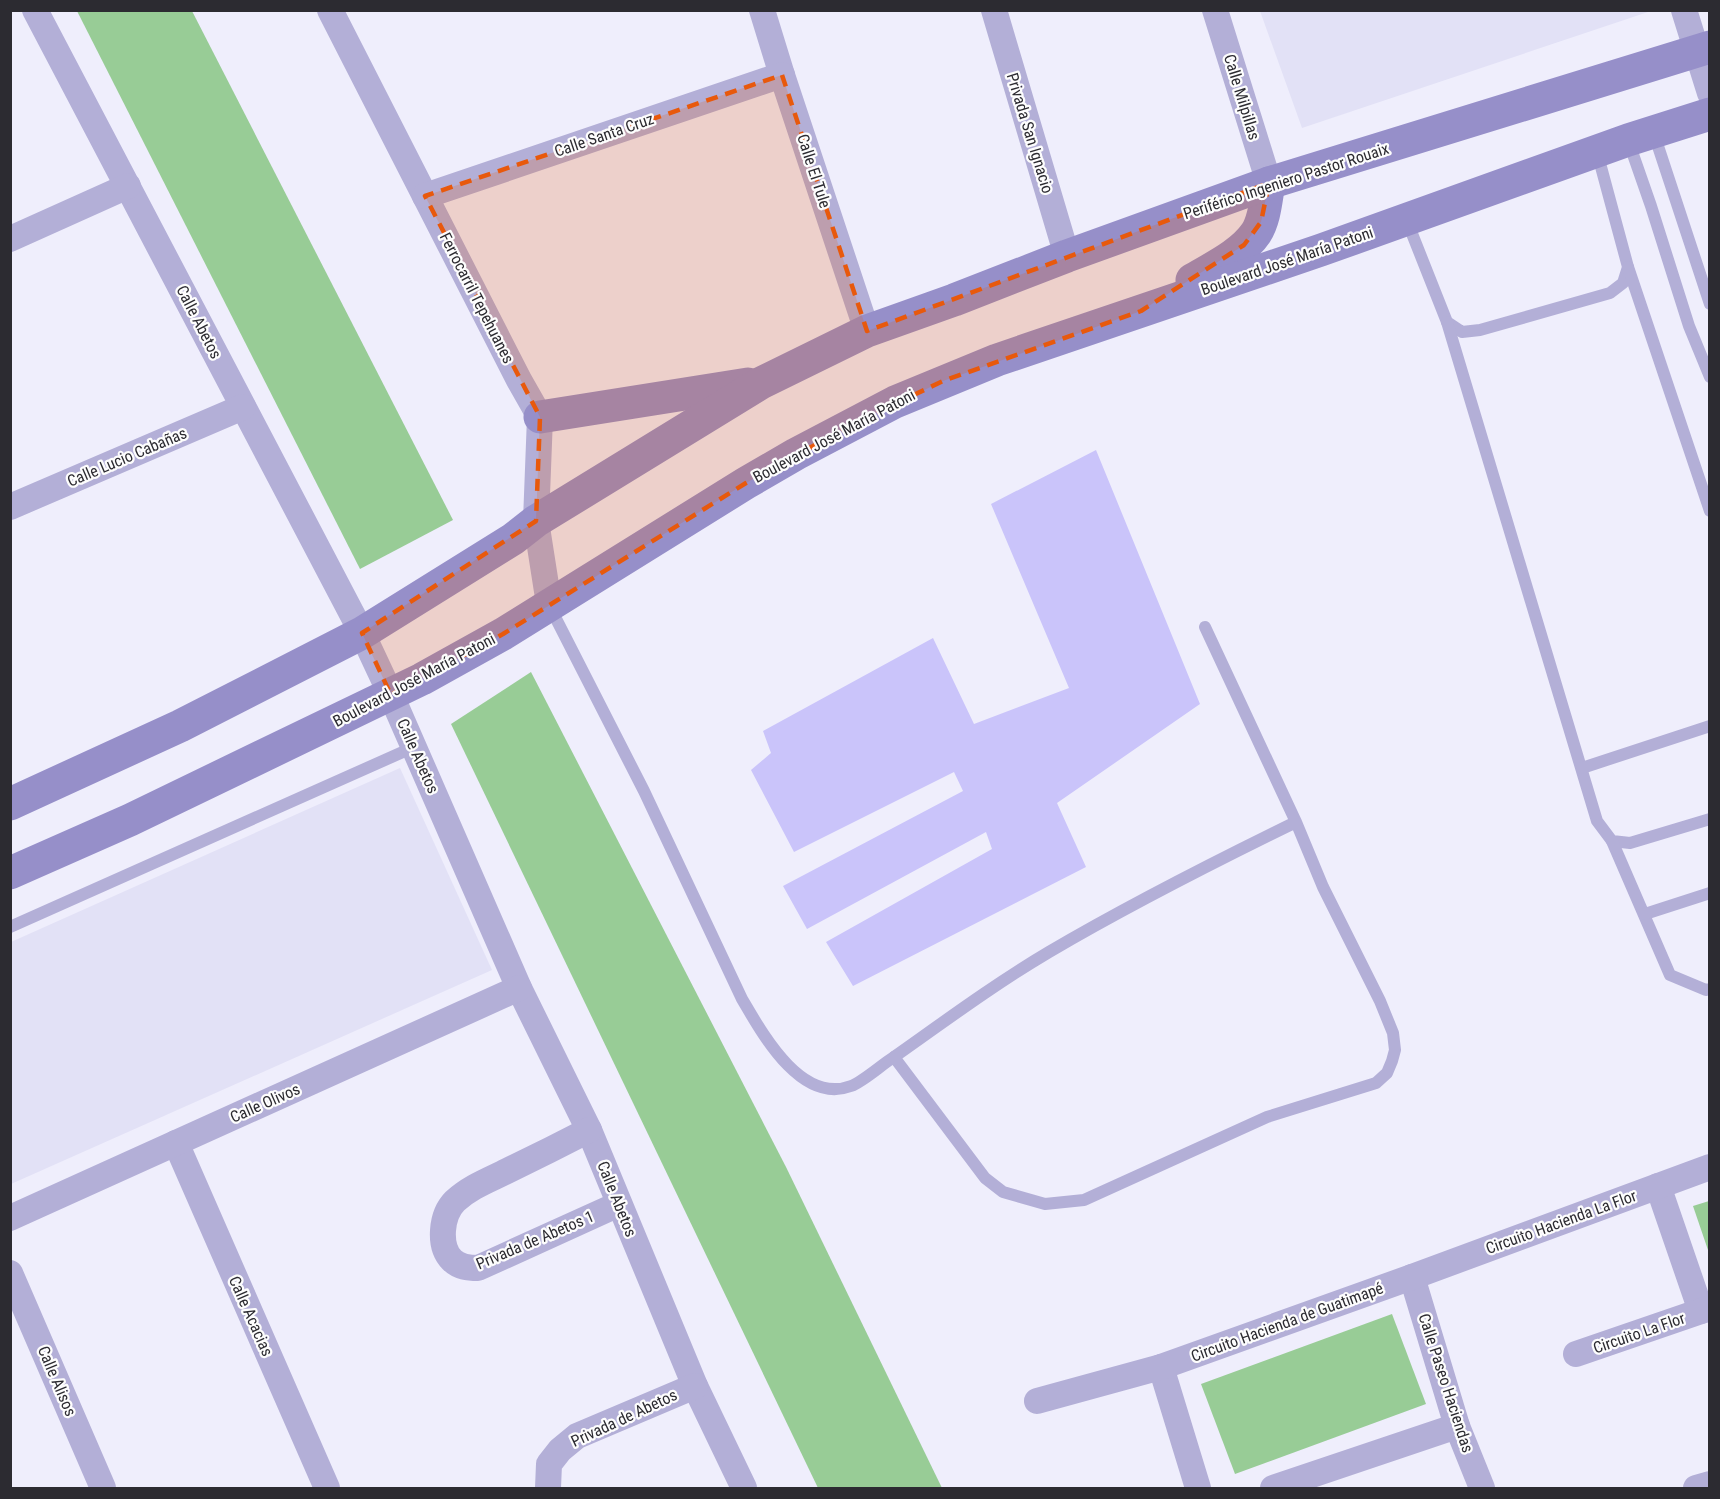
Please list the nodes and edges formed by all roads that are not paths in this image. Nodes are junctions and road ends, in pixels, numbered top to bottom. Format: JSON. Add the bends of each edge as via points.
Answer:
{"nodes":[{"id":1,"x":35,"y":10,"type":"edge"},
{"id":2,"x":762,"y":10,"type":"edge"},
{"id":3,"x":994,"y":10,"type":"edge"},
{"id":4,"x":1215,"y":10,"type":"edge"},
{"id":5,"x":1684,"y":10,"type":"edge"},
{"id":6,"x":331,"y":11,"type":"edge"},
{"id":7,"x":1703,"y":49,"type":"edge"},
{"id":8,"x":782,"y":75,"type":"junction"},
{"id":9,"x":1710,"y":93,"type":"edge"},
{"id":10,"x":1710,"y":114,"type":"edge"},
{"id":11,"x":1641,"y":136,"type":"junction"},
{"id":12,"x":1597,"y":152,"type":"junction"},
{"id":13,"x":1269,"y":183,"type":"junction"},
{"id":14,"x":128,"y":186,"type":"junction"},
{"id":15,"x":425,"y":196,"type":"junction"},
{"id":16,"x":1406,"y":220,"type":"junction"},
{"id":17,"x":10,"y":239,"type":"edge"},
{"id":18,"x":1067,"y":256,"type":"junction"},
{"id":19,"x":1628,"y":267,"type":"junction"},
{"id":20,"x":1710,"y":304,"type":"edge"},
{"id":21,"x":1141,"y":311,"type":"junction"},
{"id":22,"x":1447,"y":322,"type":"junction"},
{"id":23,"x":867,"y":331,"type":"junction"},
{"id":24,"x":1710,"y":377,"type":"edge"},
{"id":25,"x":761,"y":383,"type":"junction"},
{"id":26,"x":243,"y":407,"type":"junction"},
{"id":27,"x":540,"y":417,"type":"junction"},
{"id":28,"x":10,"y":507,"type":"edge"},
{"id":29,"x":1710,"y":511,"type":"edge"},
{"id":30,"x":536,"y":521,"type":"junction"},
{"id":31,"x":549,"y":604,"type":"junction"},
{"id":32,"x":1205,"y":627,"type":"dead end"},
{"id":33,"x":362,"y":633,"type":"junction"},
{"id":34,"x":392,"y":695,"type":"junction"},
{"id":35,"x":1710,"y":726,"type":"edge"},
{"id":36,"x":414,"y":747,"type":"junction"},
{"id":37,"x":1582,"y":768,"type":"junction"},
{"id":38,"x":10,"y":804,"type":"edge"},
{"id":39,"x":1710,"y":819,"type":"edge"},
{"id":40,"x":1296,"y":822,"type":"junction"},
{"id":41,"x":1612,"y":841,"type":"junction"},
{"id":42,"x":10,"y":873,"type":"edge"},
{"id":43,"x":1710,"y":893,"type":"edge"},
{"id":44,"x":1645,"y":914,"type":"junction"},
{"id":45,"x":10,"y":927,"type":"edge"},
{"id":46,"x":519,"y":988,"type":"junction"},
{"id":47,"x":1710,"y":989,"type":"edge"},
{"id":48,"x":894,"y":1057,"type":"junction"},
{"id":49,"x":589,"y":1130,"type":"junction"},
{"id":50,"x":176,"y":1143,"type":"junction"},
{"id":51,"x":1710,"y":1167,"type":"edge"},
{"id":52,"x":1658,"y":1186,"type":"junction"},
{"id":53,"x":620,"y":1204,"type":"junction"},
{"id":54,"x":10,"y":1218,"type":"edge"},
{"id":55,"x":10,"y":1273,"type":"edge"},
{"id":56,"x":1412,"y":1277,"type":"junction"},
{"id":57,"x":1705,"y":1310,"type":"edge"},
{"id":58,"x":1576,"y":1354,"type":"dead end"},
{"id":59,"x":1161,"y":1367,"type":"junction"},
{"id":60,"x":695,"y":1386,"type":"junction"},
{"id":61,"x":1037,"y":1401,"type":"dead end"},
{"id":62,"x":1457,"y":1426,"type":"junction"},
{"id":63,"x":1710,"y":1484,"type":"edge"},
{"id":64,"x":102,"y":1488,"type":"edge"},
{"id":65,"x":327,"y":1488,"type":"edge"},
{"id":66,"x":548,"y":1488,"type":"edge"},
{"id":67,"x":741,"y":1488,"type":"edge"},
{"id":68,"x":1198,"y":1488,"type":"edge"},
{"id":69,"x":1273,"y":1488,"type":"edge"},
{"id":70,"x":1482,"y":1488,"type":"edge"},
{"id":71,"x":1696,"y":1488,"type":"edge"}],
"edges":[{"from":1,"to":14,"type":"street","name":"Calle Abetos"},
{"from":2,"to":8,"type":"street","name":"Calle El Tule"},
{"from":3,"to":18,"type":"street","name":"Privada San Ignacio"},
{"from":4,"to":13,"type":"street","name":"Calle Milpillas"},
{"from":5,"to":7,"type":"street"},
{"from":6,"to":15,"type":"street","name":"Ferrocarril Tepehuanes"},
{"from":7,"to":9,"type":"street"},
{"from":7,"to":13,"type":"main road","name":"Periférico Ingeniero Pastor Rouaix"},
{"from":8,"to":15,"type":"street","name":"Calle Santa Cruz"},
{"from":8,"to":23,"type":"street","name":"Calle El Tule"},
{"from":10,"to":11,"type":"main road","name":"Boulevard José María Patoni"},
{"from":11,"to":12,"type":"main road","name":"Boulevard José María Patoni"},
{"from":11,"to":20,"type":"lane"},
{"from":11,"to":24,"type":"lane","via":[[1651,206],[1689,326]]},
{"from":12,"to":16,"type":"main road","name":"Boulevard José María Patoni"},
{"from":12,"to":19,"type":"lane"},
{"from":13,"to":18,"type":"main road","name":"Periférico Ingeniero Pastor Rouaix"},
{"from":13,"to":21,"type":"main road","via":[[1256,233],[1244,246]]},
{"from":14,"to":17,"type":"street"},
{"from":14,"to":26,"type":"street","name":"Calle Abetos"},
{"from":15,"to":27,"type":"street","name":"Ferrocarril Tepehuanes"},
{"from":16,"to":21,"type":"main road","name":"Boulevard José María Patoni"},
{"from":16,"to":22,"type":"lane"},
{"from":18,"to":23,"type":"main road","name":"Periférico Ingeniero Pastor Rouaix"},
{"from":19,"to":22,"type":"lane","via":[[1623,283],[1610,293],[1480,330],[1462,332]]},
{"from":19,"to":29,"type":"lane"},
{"from":21,"to":31,"type":"main road","name":"Boulevard José María Patoni","via":[[997,360],[895,402],[796,454]]},
{"from":22,"to":37,"type":"lane"},
{"from":23,"to":25,"type":"main road"},
{"from":25,"to":27,"type":"main road"},
{"from":25,"to":30,"type":"main road"},
{"from":26,"to":28,"type":"street","name":"Calle Lucio Cabañas"},
{"from":26,"to":33,"type":"street","name":"Calle Abetos"},
{"from":27,"to":30,"type":"street"},
{"from":30,"to":31,"type":"street"},
{"from":30,"to":33,"type":"main road"},
{"from":31,"to":34,"type":"main road","name":"Boulevard José María Patoni"},
{"from":31,"to":48,"type":"lane","via":[[644,791],[742,999],[768,1041],[795,1072],[809,1083],[824,1087],[851,1086]]},
{"from":32,"to":40,"type":"lane"},
{"from":33,"to":34,"type":"street","name":"Calle Abetos"},
{"from":33,"to":38,"type":"main road","via":[[180,726]]},
{"from":34,"to":36,"type":"street","name":"Calle Abetos"},
{"from":34,"to":42,"type":"main road","name":"Boulevard José María Patoni"},
{"from":35,"to":37,"type":"lane"},
{"from":36,"to":45,"type":"lane"},
{"from":36,"to":46,"type":"street","name":"Calle Abetos"},
{"from":37,"to":41,"type":"lane","via":[[1598,821]]},
{"from":39,"to":41,"type":"lane","via":[[1630,843]]},
{"from":40,"to":48,"type":"lane","via":[[1209,864],[1048,953]]},
{"from":40,"to":48,"type":"lane","via":[[1394,1033],[1392,1061],[1387,1073],[1376,1083],[1267,1117],[1084,1200],[1045,1204],[1003,1192],[985,1178]]},
{"from":41,"to":44,"type":"lane"},
{"from":43,"to":44,"type":"lane"},
{"from":44,"to":47,"type":"lane","via":[[1670,975]]},
{"from":46,"to":49,"type":"street","name":"Calle Abetos"},
{"from":46,"to":50,"type":"street","name":"Calle Olivos"},
{"from":49,"to":53,"type":"street","name":"Calle Abetos"},
{"from":49,"to":53,"type":"street","name":"Privada de Abetos 1","via":[[471,1189],[453,1203],[445,1218],[445,1250],[465,1268],[478,1268]]},
{"from":50,"to":54,"type":"street","name":"Calle Olivos"},
{"from":50,"to":65,"type":"street","name":"Calle Acacias"},
{"from":51,"to":52,"type":"street","name":"Circuito Hacienda La Flor"},
{"from":52,"to":56,"type":"street","name":"Circuito Hacienda La Flor"},
{"from":52,"to":57,"type":"street","name":"Circuito La Flor"},
{"from":53,"to":60,"type":"street","name":"Calle Abetos"},
{"from":55,"to":64,"type":"street","name":"Calle Alisos"},
{"from":56,"to":59,"type":"street","name":"Circuito Hacienda de Guatimapé"},
{"from":56,"to":62,"type":"street","name":"Calle Paseo Haciendas"},
{"from":57,"to":58,"type":"street","name":"Circuito La Flor"},
{"from":59,"to":61,"type":"street","name":"Circuito Hacienda de Guatimapé"},
{"from":59,"to":68,"type":"street"},
{"from":60,"to":66,"type":"street","name":"Privada de Abetos","via":[[577,1436],[549,1464]]},
{"from":60,"to":67,"type":"street","name":"Calle Abetos"},
{"from":62,"to":69,"type":"street"},
{"from":62,"to":70,"type":"street","name":"Calle Paseo Haciendas"},
{"from":63,"to":71,"type":"street"}]}
